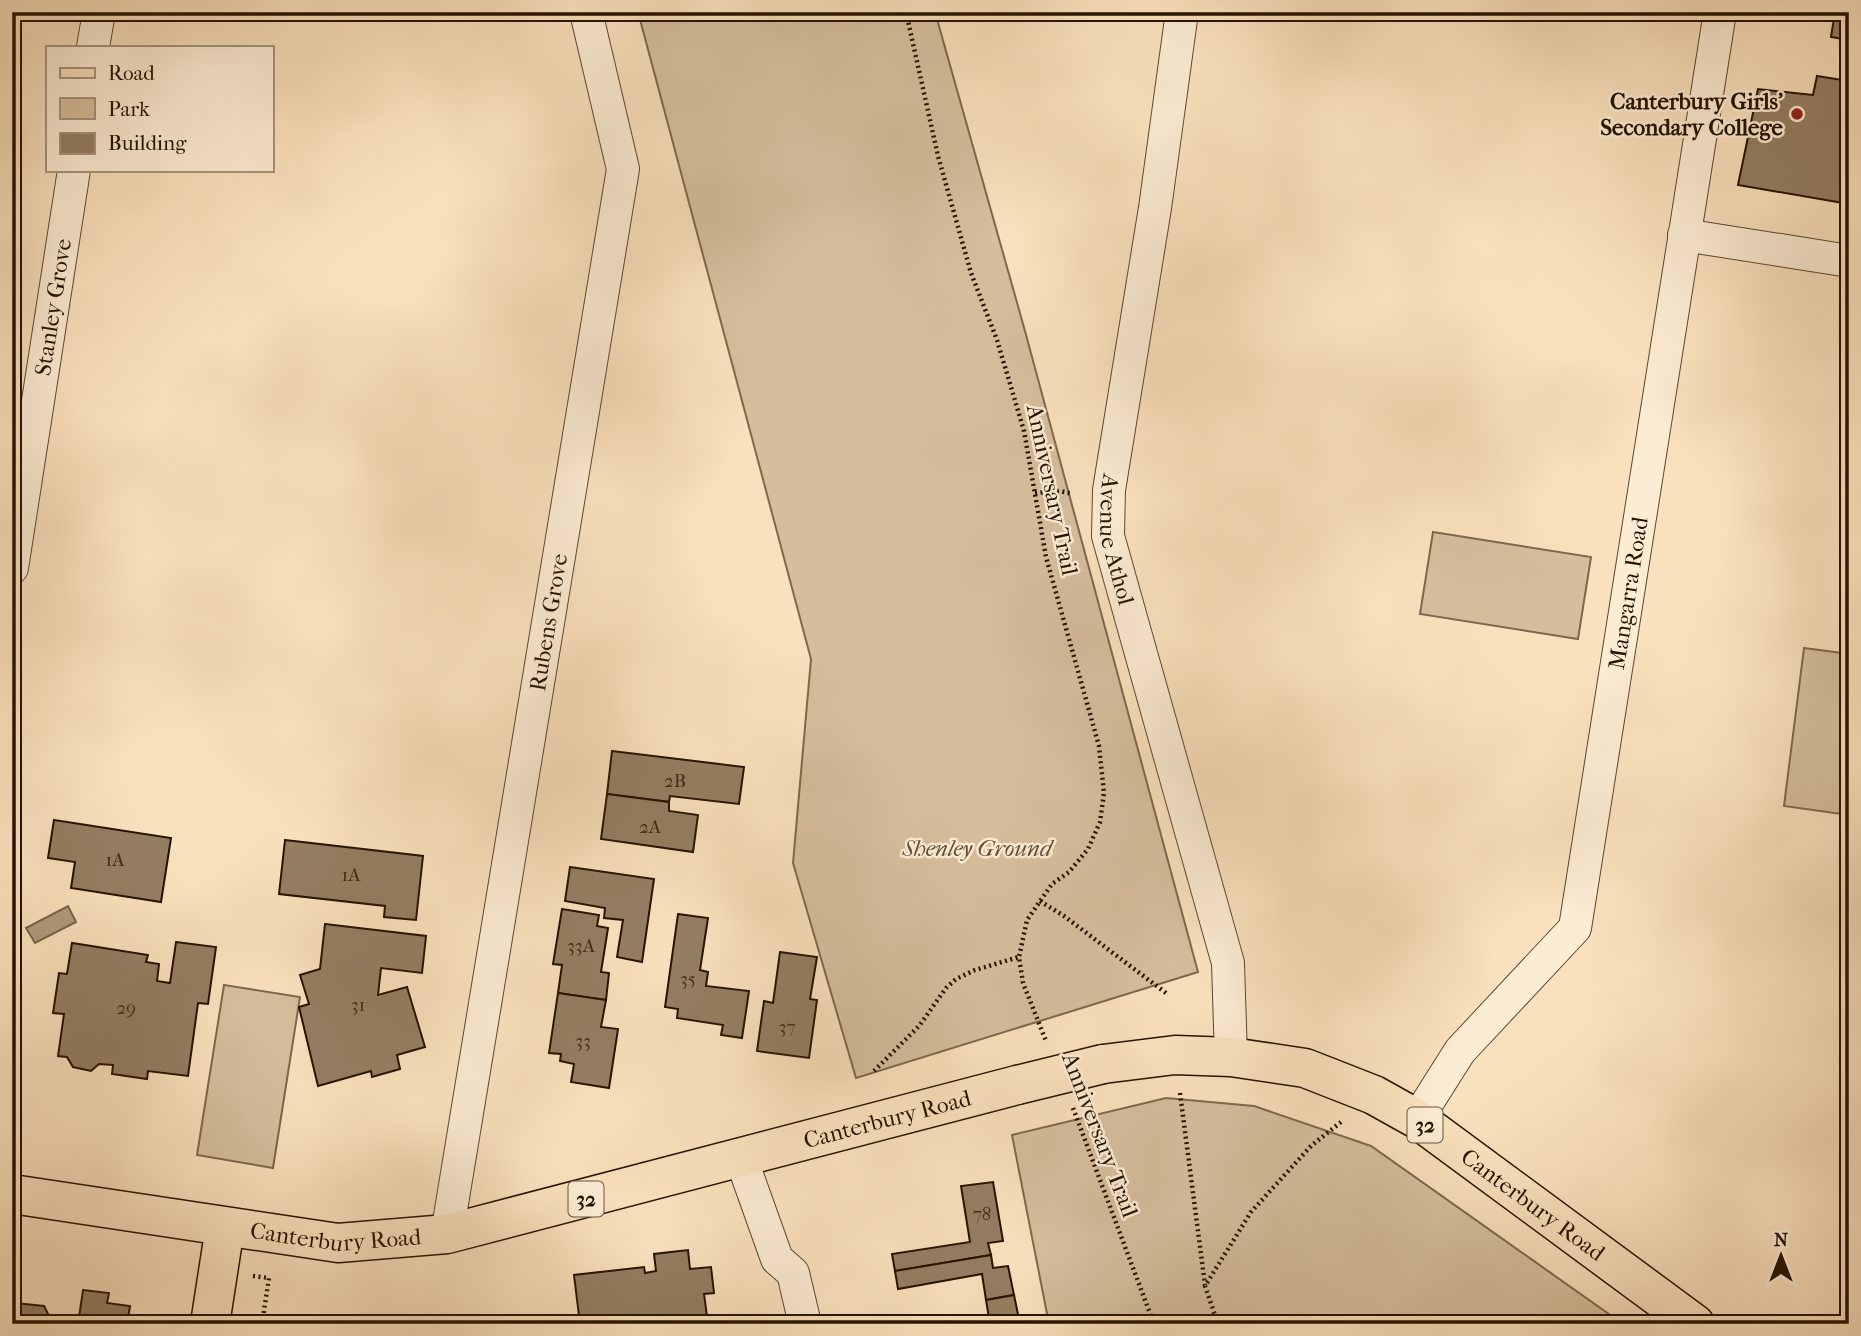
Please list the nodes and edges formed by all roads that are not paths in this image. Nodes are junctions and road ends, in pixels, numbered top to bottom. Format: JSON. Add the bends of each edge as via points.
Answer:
{"nodes":[{"id":1,"x":99,"y":12,"type":"edge"},
{"id":2,"x":586,"y":12,"type":"edge"},
{"id":3,"x":1182,"y":12,"type":"edge"},
{"id":4,"x":1720,"y":12,"type":"edge"},
{"id":5,"x":93,"y":46,"type":"edge"},
{"id":6,"x":74,"y":172,"type":"edge"},
{"id":7,"x":1684,"y":235,"type":"junction"},
{"id":8,"x":1849,"y":261,"type":"edge"},
{"id":9,"x":12,"y":568,"type":"edge"},
{"id":10,"x":1231,"y":1057,"type":"junction"},
{"id":11,"x":1417,"y":1119,"type":"junction"},
{"id":12,"x":741,"y":1158,"type":"junction"},
{"id":13,"x":12,"y":1194,"type":"edge"},
{"id":14,"x":225,"y":1227,"type":"junction"},
{"id":15,"x":447,"y":1234,"type":"junction"},
{"id":16,"x":210,"y":1324,"type":"edge"},
{"id":17,"x":805,"y":1324,"type":"edge"},
{"id":18,"x":1695,"y":1324,"type":"edge"}],
"edges":[{"from":1,"to":5,"type":"street"},
{"from":2,"to":15,"type":"street","name":"Rubens Grove","via":[[623,169]]},
{"from":3,"to":10,"type":"street","name":"Avenue Athol","via":[[1109,490],[1108,536],[1228,963]]},
{"from":4,"to":7,"type":"street","name":"Mangarra Road"},
{"from":6,"to":9,"type":"street","name":"Stanley Grove"},
{"from":7,"to":8,"type":"street"},
{"from":7,"to":11,"type":"street","name":"Mangarra Road","via":[[1575,928],[1460,1051]]},
{"from":10,"to":11,"type":"main road","name":"Canterbury Road","number":"32","via":[[1305,1068],[1374,1095]]},
{"from":10,"to":12,"type":"main road","name":"Canterbury Road","number":"32","bridge":true,"via":[[1175,1055],[1103,1064]]},
{"from":11,"to":18,"type":"main road","name":"Canterbury Road","number":"32"},
{"from":12,"to":15,"type":"main road","name":"Canterbury Road","number":"32"},
{"from":12,"to":17,"type":"street","via":[[776,1259],[793,1273]]},
{"from":13,"to":14,"type":"main road","name":"Canterbury Road","number":"32"},
{"from":14,"to":15,"type":"main road","name":"Canterbury Road","number":"32","via":[[338,1243]]},
{"from":14,"to":16,"type":"main road"}]}
